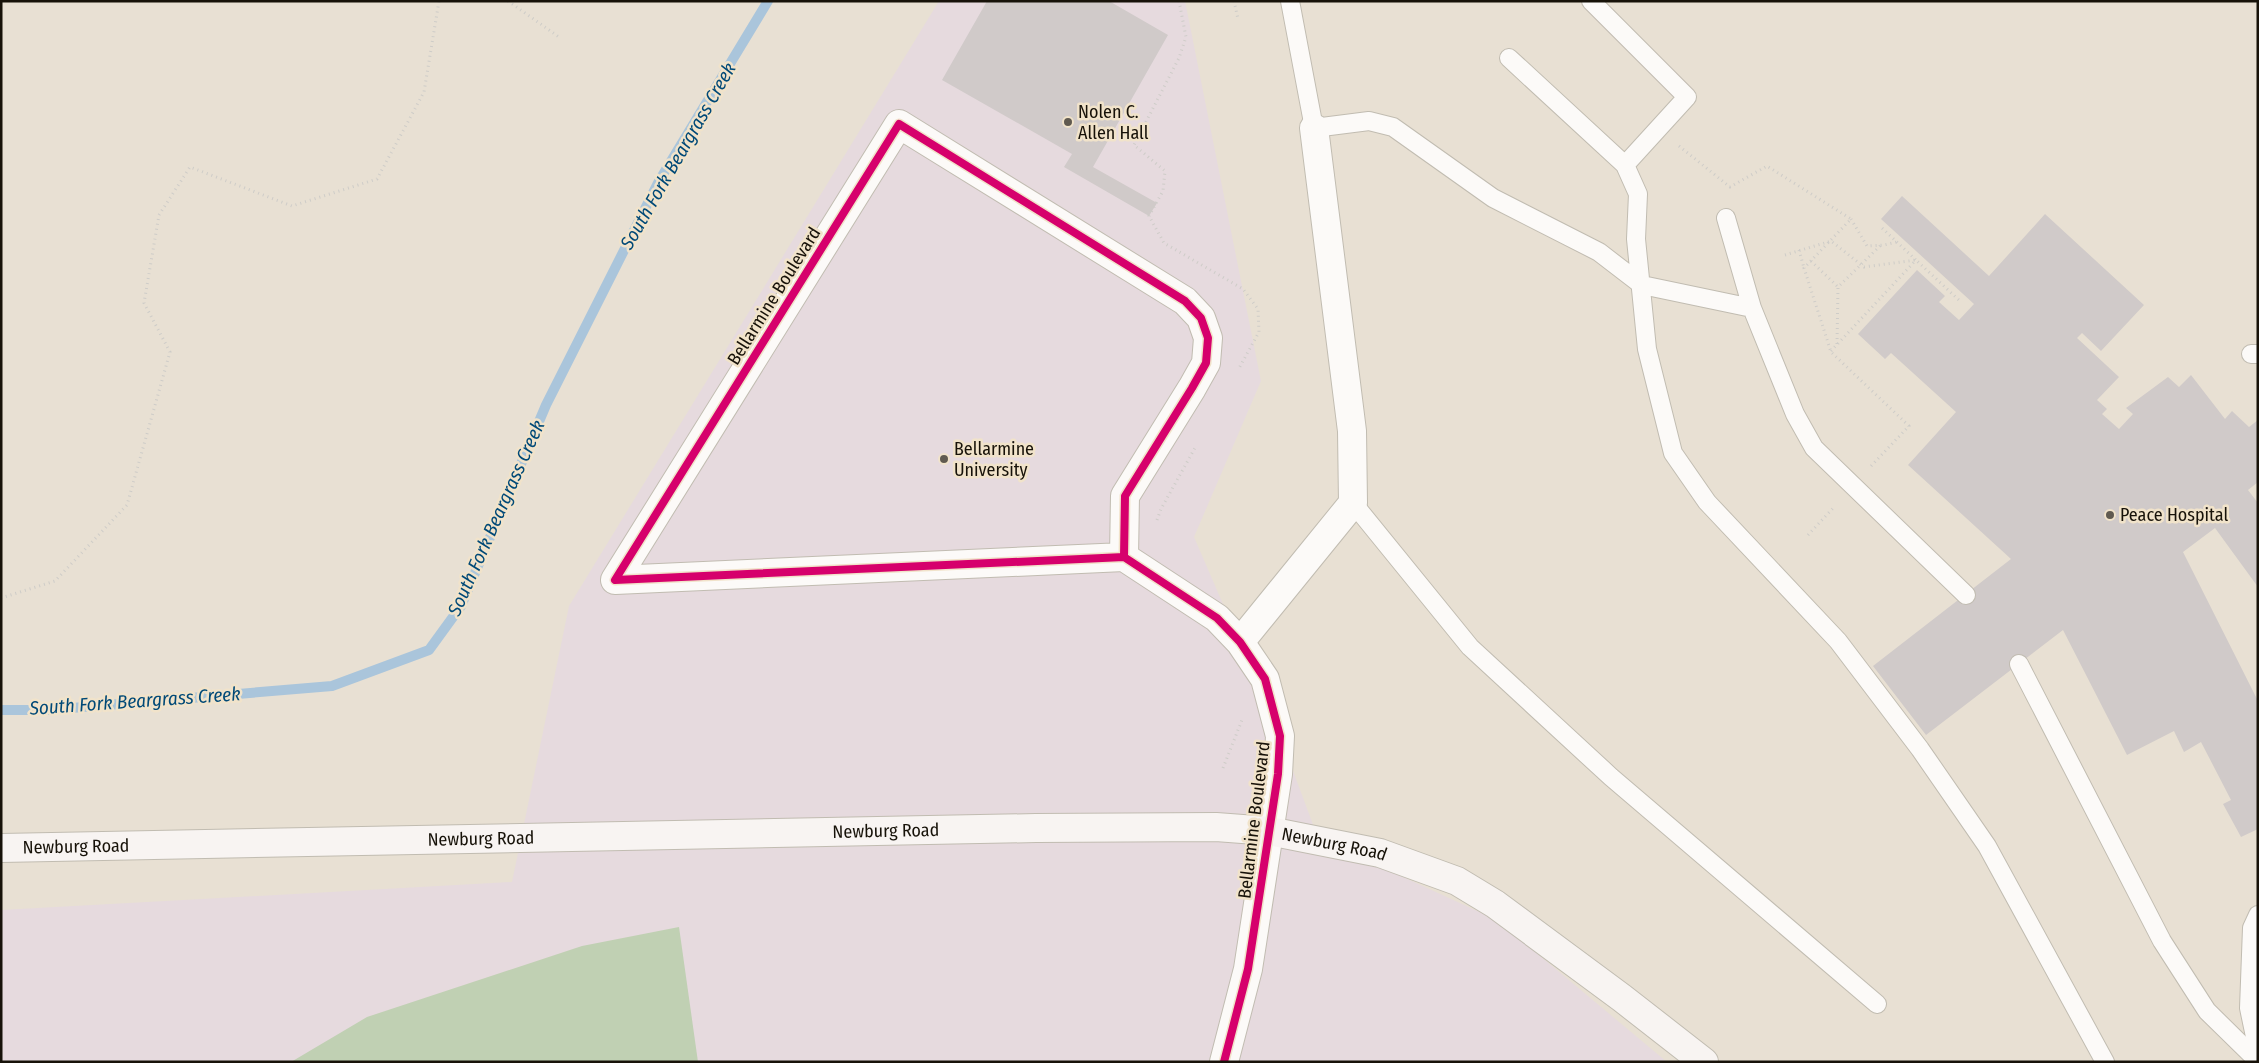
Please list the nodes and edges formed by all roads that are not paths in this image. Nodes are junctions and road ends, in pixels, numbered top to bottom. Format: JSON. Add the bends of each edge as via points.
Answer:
{"nodes":[{"id":1,"x":1290,"y":1,"type":"edge"},
{"id":2,"x":1591,"y":1,"type":"edge"},
{"id":3,"x":1509,"y":58,"type":"dead end"},
{"id":4,"x":1314,"y":128,"type":"junction"},
{"id":5,"x":1625,"y":165,"type":"junction"},
{"id":6,"x":1726,"y":218,"type":"dead end"},
{"id":7,"x":1642,"y":285,"type":"junction"},
{"id":8,"x":1752,"y":308,"type":"junction"},
{"id":9,"x":1353,"y":503,"type":"junction"},
{"id":10,"x":1124,"y":557,"type":"junction"},
{"id":11,"x":1966,"y":594,"type":"dead end"},
{"id":12,"x":1240,"y":642,"type":"junction"},
{"id":13,"x":2019,"y":664,"type":"dead end"},
{"id":14,"x":1268,"y":831,"type":"junction"},
{"id":15,"x":1,"y":848,"type":"edge"},
{"id":16,"x":2258,"y":915,"type":"edge"},
{"id":17,"x":1877,"y":1004,"type":"dead end"},
{"id":18,"x":2258,"y":1051,"type":"edge"},
{"id":19,"x":2258,"y":1061,"type":"edge"},
{"id":20,"x":1224,"y":1062,"type":"edge"},
{"id":21,"x":1704,"y":1062,"type":"edge"},
{"id":22,"x":2105,"y":1062,"type":"edge"}],
"edges":[{"from":1,"to":4,"type":"lane"},
{"from":2,"to":5,"type":"lane","via":[[1687,97]]},
{"from":3,"to":5,"type":"lane"},
{"from":4,"to":7,"type":"lane","via":[[1370,121],[1393,127],[1492,198],[1599,252]]},
{"from":4,"to":9,"type":"street","via":[[1352,431]]},
{"from":5,"to":7,"type":"lane","via":[[1638,194],[1636,240]]},
{"from":6,"to":8,"type":"lane"},
{"from":7,"to":8,"type":"lane"},
{"from":7,"to":22,"type":"lane","via":[[1647,349],[1673,453],[1707,502],[1838,641],[1920,749],[1987,846]]},
{"from":8,"to":11,"type":"lane","via":[[1795,414],[1814,448]]},
{"from":9,"to":12,"type":"street"},
{"from":9,"to":17,"type":"lane","via":[[1470,647],[1610,776]]},
{"from":10,"to":10,"type":"street","name":"Bellarmine Boulevard","via":[[675,577],[615,580],[898,124],[1185,301],[1201,318],[1208,338],[1206,363],[1125,496]]},
{"from":10,"to":12,"type":"street","name":"Bellarmine Boulevard","via":[[1218,618]]},
{"from":12,"to":14,"type":"street","name":"Bellarmine Boulevard","via":[[1265,678],[1280,736],[1278,774]]},
{"from":13,"to":19,"type":"lane","via":[[2162,941],[2207,1011]]},
{"from":14,"to":15,"type":"main road","name":"Newburg Road","via":[[1216,827],[1036,828]]},
{"from":14,"to":20,"type":"street","name":"Bellarmine Boulevard","via":[[1248,969]]},
{"from":14,"to":21,"type":"main road","name":"Newburg Road","via":[[1380,852],[1457,881],[1495,904]]},
{"from":16,"to":18,"type":"lane","via":[[2252,928],[2249,1008]]}]}
